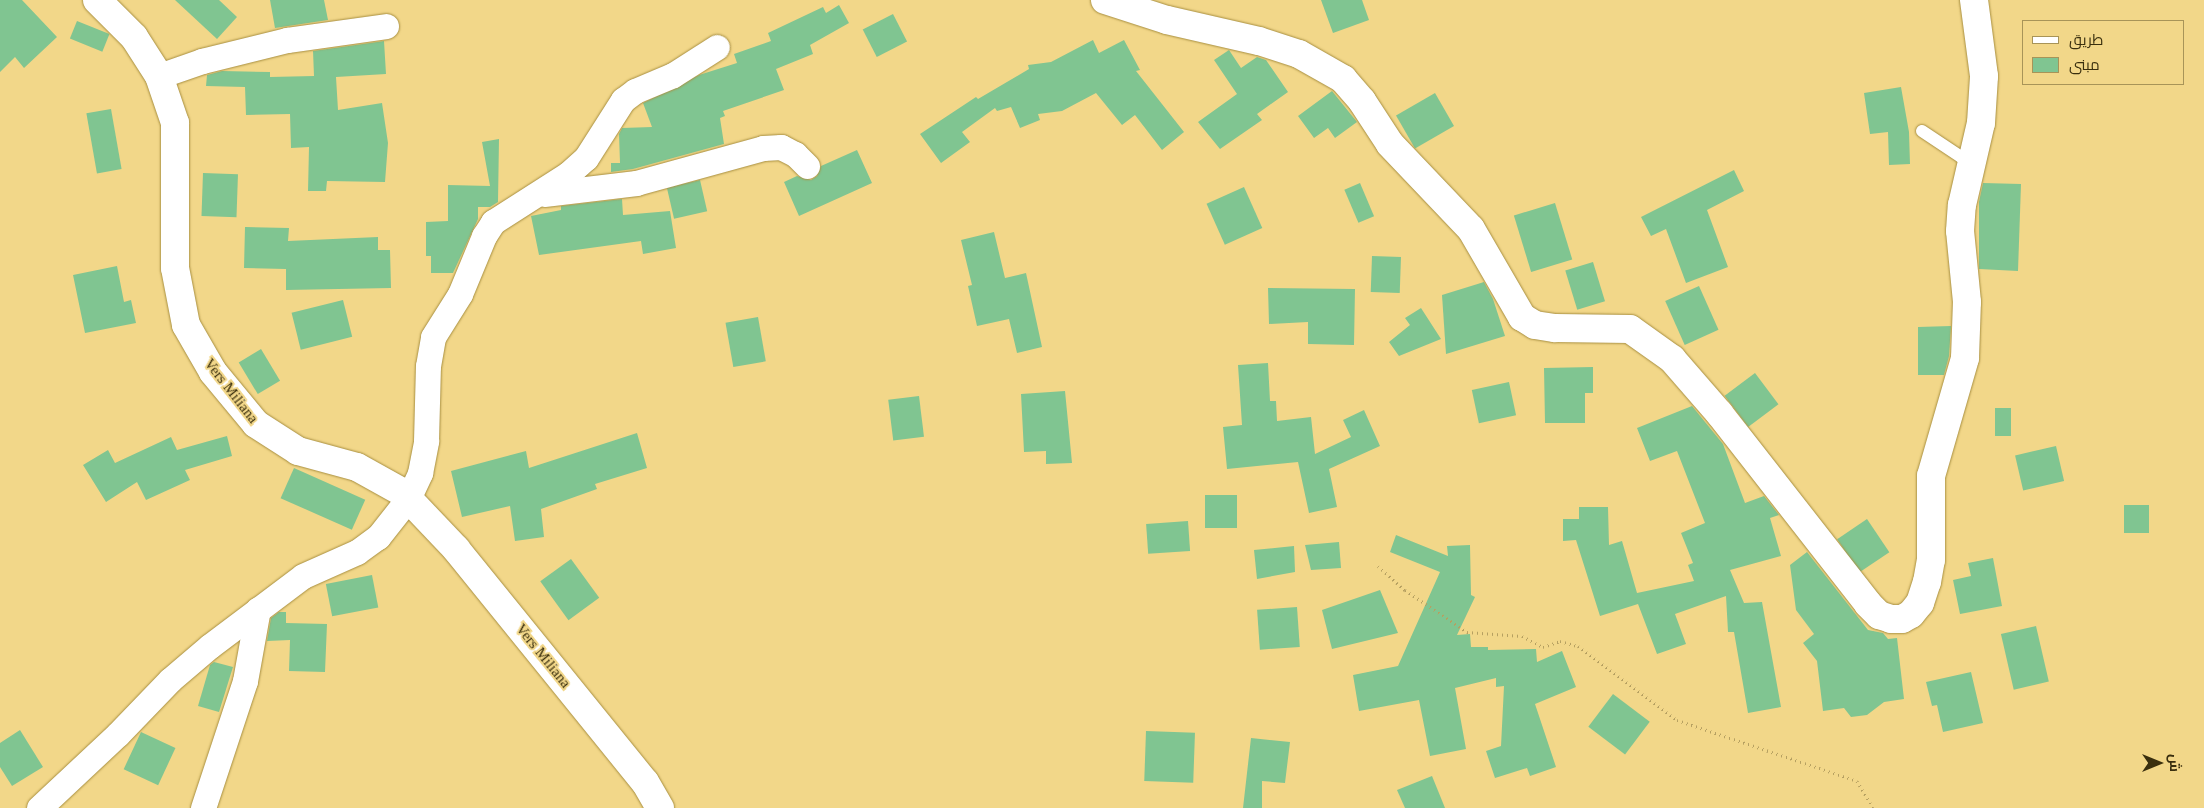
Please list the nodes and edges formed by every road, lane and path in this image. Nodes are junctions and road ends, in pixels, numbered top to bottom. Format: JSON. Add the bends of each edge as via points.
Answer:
{"nodes":[{"id":1,"x":97,"y":0,"type":"edge"},
{"id":2,"x":1105,"y":0,"type":"edge"},
{"id":3,"x":1974,"y":0,"type":"edge"},
{"id":4,"x":386,"y":26,"type":"dead end"},
{"id":5,"x":717,"y":47,"type":"dead end"},
{"id":6,"x":159,"y":76,"type":"junction"},
{"id":7,"x":1922,"y":131,"type":"dead end"},
{"id":8,"x":1973,"y":158,"type":"junction"},
{"id":9,"x":807,"y":166,"type":"dead end"},
{"id":10,"x":536,"y":195,"type":"junction"},
{"id":11,"x":408,"y":499,"type":"junction"},
{"id":12,"x":1378,"y":566,"type":"dead end"},
{"id":13,"x":258,"y":609,"type":"junction"},
{"id":14,"x":40,"y":808,"type":"edge"},
{"id":15,"x":203,"y":808,"type":"edge"},
{"id":16,"x":660,"y":808,"type":"edge"},
{"id":17,"x":1873,"y":808,"type":"edge"}],
"edges":[{"from":1,"to":6,"type":"main road","name":"Vers Miliana","via":[[134,37]]},
{"from":2,"to":8,"type":"main road","via":[[1167,20],[1259,41],[1299,54],[1344,79],[1390,144],[1472,229],[1492,260],[1510,302],[1522,316],[1535,325],[1555,328],[1630,329],[1672,359],[1719,413],[1868,604],[1879,615],[1891,618],[1911,614],[1920,604],[1931,560],[1931,476],[1965,358],[1967,302],[1960,231],[1962,205]]},
{"from":3,"to":8,"type":"main road","via":[[1984,76],[1981,123]]},
{"from":4,"to":6,"type":"street","via":[[287,40],[202,61]]},
{"from":5,"to":10,"type":"street","via":[[673,75],[635,91],[624,100],[586,158]]},
{"from":6,"to":11,"type":"main road","name":"Vers Miliana","via":[[175,124],[175,268],[186,325],[213,372],[256,424],[298,451],[357,467]]},
{"from":7,"to":8,"type":"lane","via":[[1960,157]]},
{"from":9,"to":10,"type":"street","via":[[795,154],[781,147],[763,148],[636,183]]},
{"from":10,"to":11,"type":"street","via":[[493,222],[460,294],[433,337],[428,366],[426,441],[420,472]]},
{"from":11,"to":13,"type":"street","via":[[378,538],[357,552],[303,576]]},
{"from":11,"to":16,"type":"main road","name":"Vers Miliana","via":[[468,564],[645,782]]},
{"from":12,"to":17,"type":"path","via":[[1405,590],[1467,632],[1522,636],[1543,647],[1560,640],[1578,646],[1677,720],[1857,781]]},
{"from":13,"to":14,"type":"street","via":[[170,680]]},
{"from":13,"to":15,"type":"street","via":[[245,681]]}]}
